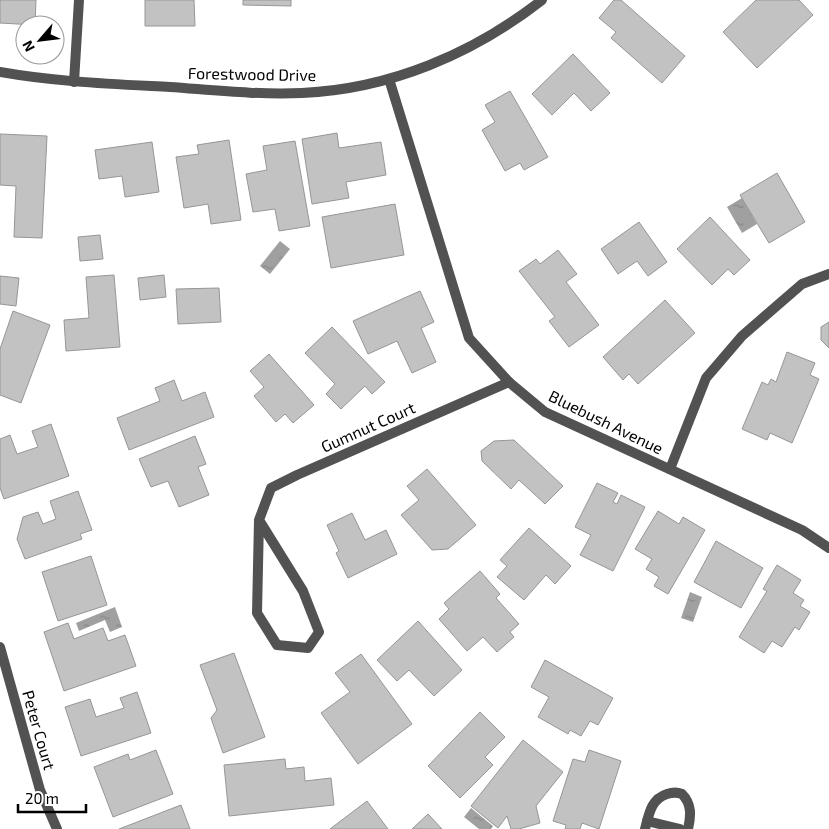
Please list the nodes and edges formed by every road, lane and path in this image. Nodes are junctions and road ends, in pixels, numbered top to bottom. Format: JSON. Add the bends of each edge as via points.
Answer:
{"nodes":[{"id":1,"x":79,"y":0,"type":"edge"},
{"id":2,"x":542,"y":0,"type":"edge"},
{"id":3,"x":0,"y":72,"type":"edge"},
{"id":4,"x":389,"y":79,"type":"junction"},
{"id":5,"x":74,"y":82,"type":"junction"},
{"id":6,"x":829,"y":274,"type":"edge"},
{"id":7,"x":509,"y":382,"type":"junction"},
{"id":8,"x":670,"y":469,"type":"junction"},
{"id":9,"x":259,"y":520,"type":"junction"},
{"id":10,"x":829,"y":548,"type":"edge"},
{"id":11,"x":0,"y":647,"type":"edge"},
{"id":12,"x":2,"y":665,"type":"edge"},
{"id":13,"x":646,"y":825,"type":"edge"},
{"id":14,"x":56,"y":829,"type":"edge"},
{"id":15,"x":680,"y":829,"type":"edge"},
{"id":16,"x":688,"y":829,"type":"edge"}],
"edges":[{"from":1,"to":5,"type":"street"},
{"from":2,"to":4,"type":"street","name":"Forestwood Drive","via":[[510,24],[470,47]]},
{"from":3,"to":5,"type":"street","name":"Forestwood Drive"},
{"from":4,"to":5,"type":"street","name":"Forestwood Drive","via":[[323,91],[281,93]]},
{"from":4,"to":7,"type":"street","name":"Bluebush Avenue","via":[[470,338]]},
{"from":6,"to":8,"type":"street","via":[[802,284],[742,336],[706,378]]},
{"from":7,"to":8,"type":"street","name":"Bluebush Avenue","via":[[545,412]]},
{"from":7,"to":9,"type":"street","name":"Gumnut Court","via":[[297,474],[272,488]]},
{"from":8,"to":10,"type":"street","name":"Bluebush Avenue","via":[[802,530]]},
{"from":9,"to":9,"type":"street","name":"Gumnut Court","via":[[257,613],[277,645],[308,648],[319,632],[303,591]]},
{"from":11,"to":12,"type":"street","name":"Peter Court"},
{"from":12,"to":14,"type":"street","name":"Peter Court","via":[[40,790]]},
{"from":13,"to":15,"type":"street"},
{"from":13,"to":16,"type":"street","via":[[655,801],[663,795],[677,792],[685,796],[689,804]]}]}
